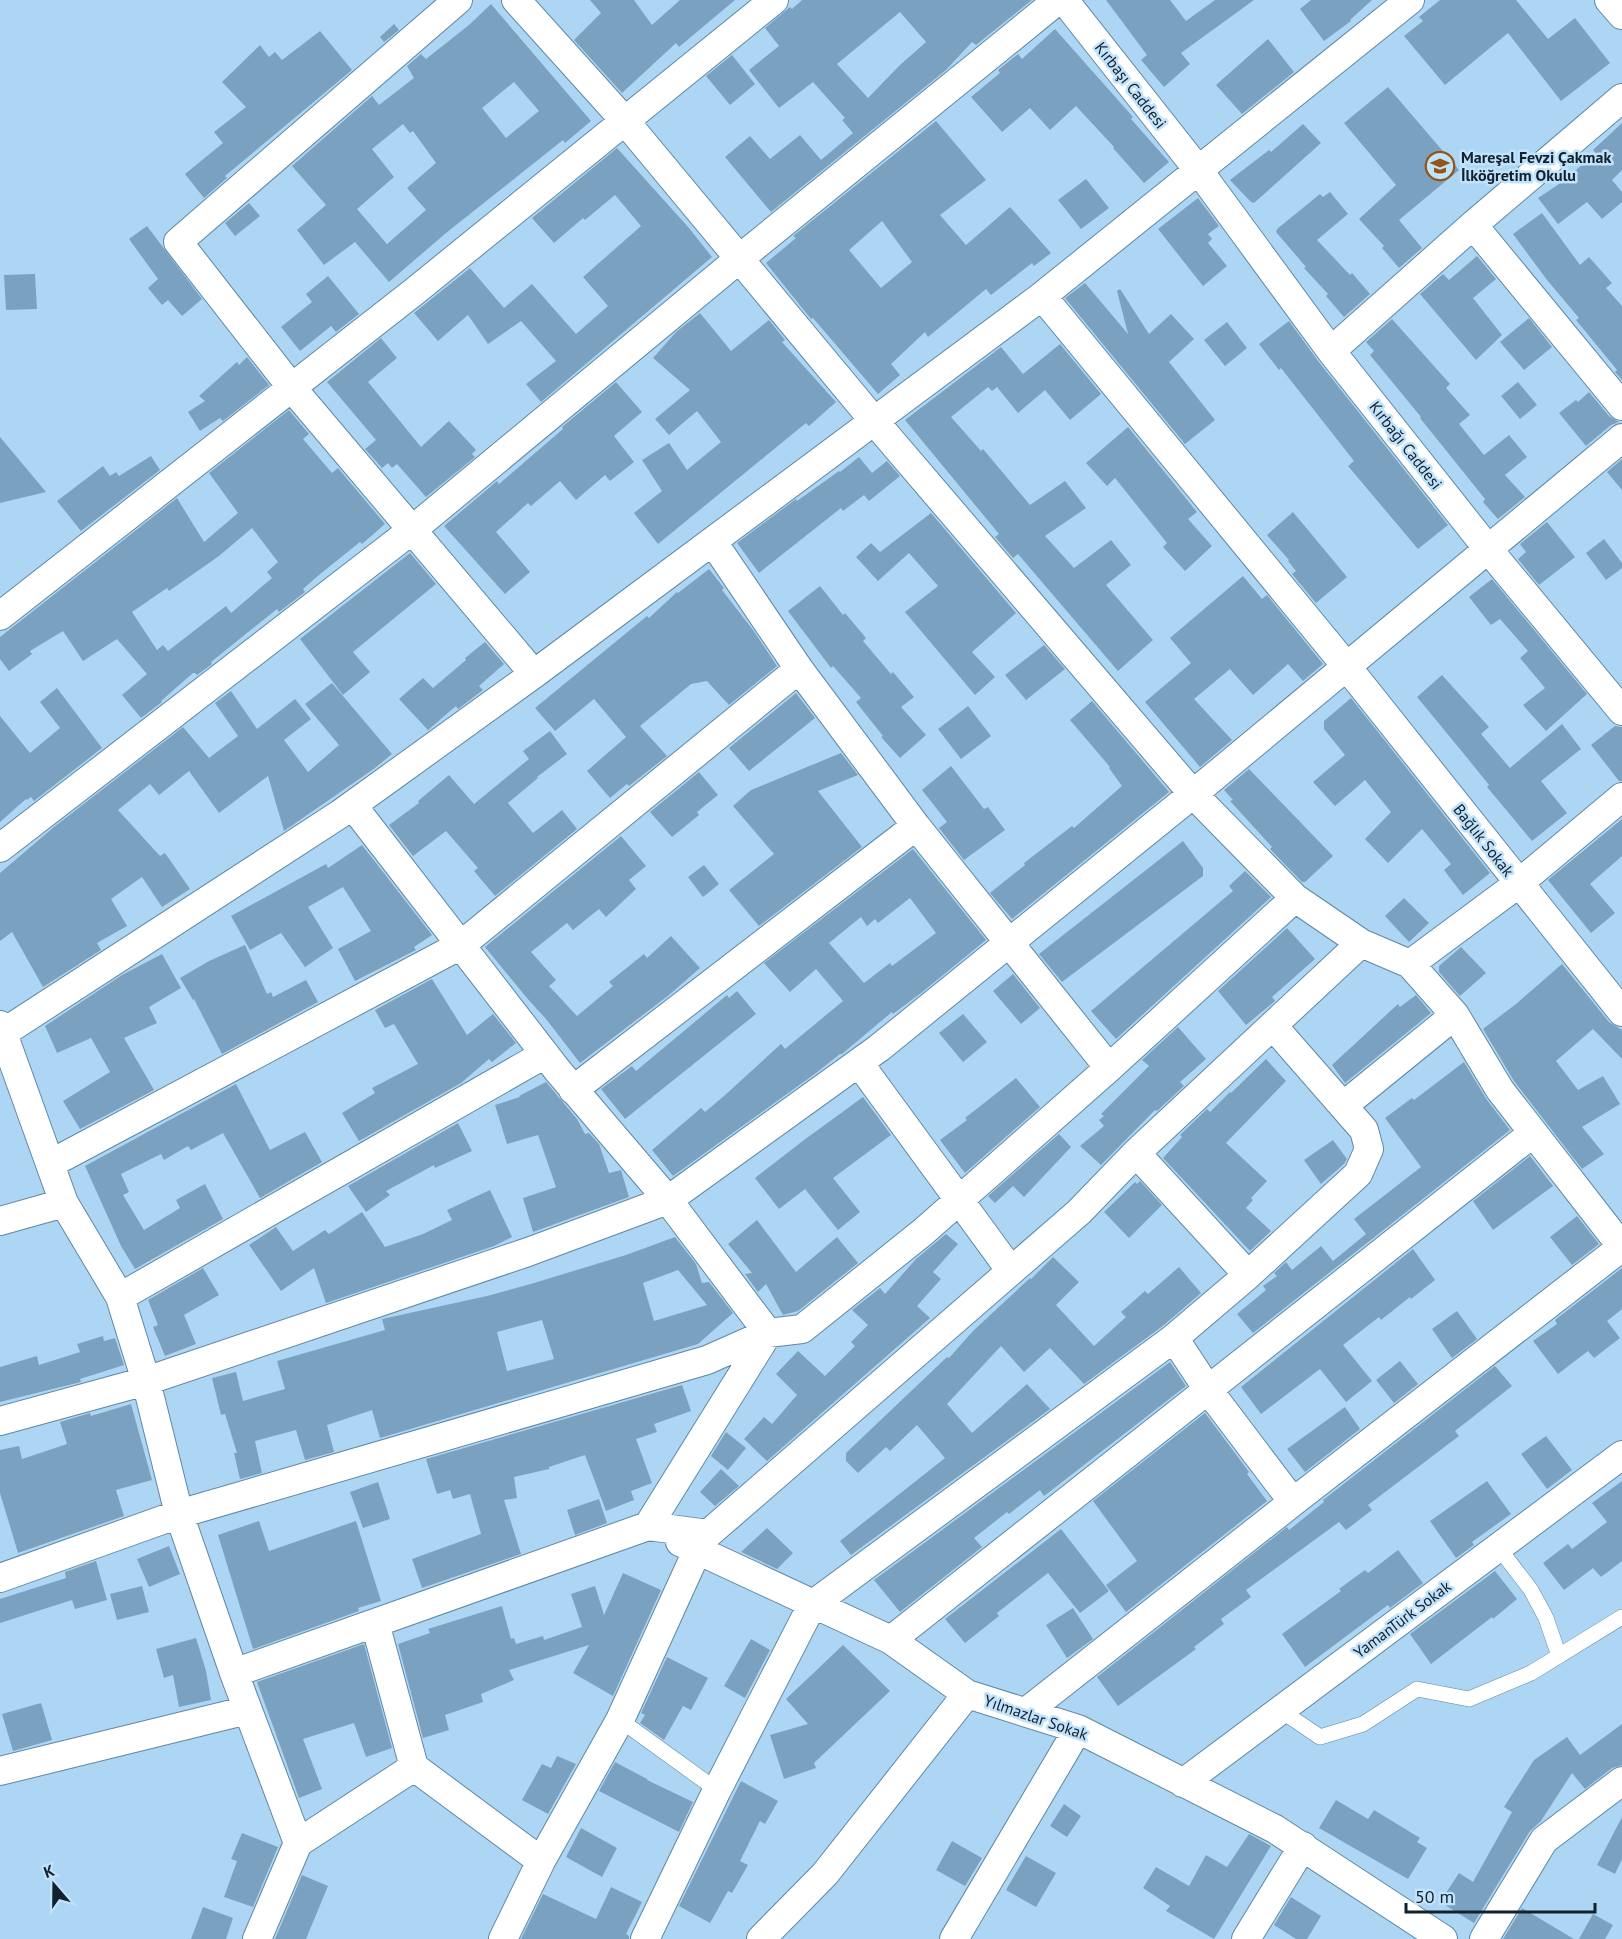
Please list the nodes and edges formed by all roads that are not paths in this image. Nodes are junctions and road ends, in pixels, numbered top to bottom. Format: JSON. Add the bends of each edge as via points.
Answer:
{"nodes":[{"id":1,"x":458,"y":0,"type":"edge"},
{"id":2,"x":516,"y":0,"type":"edge"},
{"id":3,"x":774,"y":0,"type":"edge"},
{"id":4,"x":1058,"y":0,"type":"edge"},
{"id":5,"x":1064,"y":0,"type":"edge"},
{"id":6,"x":1410,"y":0,"type":"edge"},
{"id":7,"x":1609,"y":0,"type":"edge"},
{"id":8,"x":1622,"y":15,"type":"edge"},
{"id":9,"x":1622,"y":98,"type":"edge"},
{"id":10,"x":626,"y":121,"type":"junction"},
{"id":11,"x":1199,"y":171,"type":"junction"},
{"id":12,"x":1473,"y":225,"type":"junction"},
{"id":13,"x":739,"y":259,"type":"junction"},
{"id":14,"x":1042,"y":296,"type":"junction"},
{"id":15,"x":1331,"y":351,"type":"junction"},
{"id":16,"x":292,"y":388,"type":"junction"},
{"id":17,"x":1622,"y":406,"type":"edge"},
{"id":18,"x":875,"y":422,"type":"junction"},
{"id":19,"x":1622,"y":438,"type":"edge"},
{"id":20,"x":412,"y":530,"type":"junction"},
{"id":21,"x":713,"y":542,"type":"junction"},
{"id":22,"x":1488,"y":549,"type":"junction"},
{"id":23,"x":0,"y":615,"type":"edge"},
{"id":24,"x":1347,"y":667,"type":"junction"},
{"id":25,"x":799,"y":669,"type":"junction"},
{"id":26,"x":534,"y":674,"type":"junction"},
{"id":27,"x":1622,"y":711,"type":"edge"},
{"id":28,"x":1193,"y":794,"type":"junction"},
{"id":29,"x":1622,"y":797,"type":"edge"},
{"id":30,"x":353,"y":806,"type":"junction"},
{"id":31,"x":916,"y":826,"type":"junction"},
{"id":32,"x":0,"y":848,"type":"edge"},
{"id":33,"x":1518,"y":884,"type":"junction"},
{"id":34,"x":1295,"y":898,"type":"junction"},
{"id":35,"x":1361,"y":943,"type":"junction"},
{"id":36,"x":1009,"y":944,"type":"junction"},
{"id":37,"x":461,"y":945,"type":"junction"},
{"id":38,"x":1410,"y":964,"type":"junction"},
{"id":39,"x":1622,"y":1012,"type":"edge"},
{"id":40,"x":1455,"y":1015,"type":"junction"},
{"id":41,"x":1273,"y":1026,"type":"junction"},
{"id":42,"x":1,"y":1029,"type":"edge"},
{"id":43,"x":545,"y":1054,"type":"junction"},
{"id":44,"x":859,"y":1063,"type":"junction"},
{"id":45,"x":1109,"y":1068,"type":"junction"},
{"id":46,"x":573,"y":1090,"type":"junction"},
{"id":47,"x":1342,"y":1106,"type":"junction"},
{"id":48,"x":1533,"y":1133,"type":"junction"},
{"id":49,"x":1136,"y":1154,"type":"junction"},
{"id":50,"x":50,"y":1164,"type":"junction"},
{"id":51,"x":668,"y":1200,"type":"junction"},
{"id":52,"x":959,"y":1201,"type":"junction"},
{"id":53,"x":64,"y":1203,"type":"junction"},
{"id":54,"x":0,"y":1221,"type":"edge"},
{"id":55,"x":1011,"y":1271,"type":"junction"},
{"id":56,"x":1248,"y":1275,"type":"junction"},
{"id":57,"x":120,"y":1297,"type":"junction"},
{"id":58,"x":768,"y":1333,"type":"junction"},
{"id":59,"x":1174,"y":1338,"type":"junction"},
{"id":60,"x":146,"y":1381,"type":"junction"},
{"id":61,"x":1209,"y":1391,"type":"junction"},
{"id":62,"x":0,"y":1421,"type":"edge"},
{"id":63,"x":1622,"y":1455,"type":"edge"},
{"id":64,"x":1293,"y":1502,"type":"junction"},
{"id":65,"x":179,"y":1514,"type":"junction"},
{"id":66,"x":648,"y":1526,"type":"junction"},
{"id":67,"x":1498,"y":1547,"type":"junction"},
{"id":68,"x":697,"y":1551,"type":"junction"},
{"id":69,"x":0,"y":1578,"type":"edge"},
{"id":70,"x":812,"y":1605,"type":"junction"},
{"id":71,"x":1622,"y":1617,"type":"edge"},
{"id":72,"x":375,"y":1623,"type":"junction"},
{"id":73,"x":891,"y":1640,"type":"junction"},
{"id":74,"x":1559,"y":1656,"type":"junction"},
{"id":75,"x":234,"y":1673,"type":"junction"},
{"id":76,"x":968,"y":1694,"type":"junction"},
{"id":77,"x":248,"y":1710,"type":"junction"},
{"id":78,"x":1280,"y":1710,"type":"junction"},
{"id":79,"x":1026,"y":1712,"type":"junction"},
{"id":80,"x":620,"y":1720,"type":"junction"},
{"id":81,"x":1078,"y":1729,"type":"junction"},
{"id":82,"x":414,"y":1767,"type":"junction"},
{"id":83,"x":0,"y":1771,"type":"edge"},
{"id":84,"x":1622,"y":1780,"type":"edge"},
{"id":85,"x":1183,"y":1782,"type":"junction"},
{"id":86,"x":717,"y":1790,"type":"junction"},
{"id":87,"x":298,"y":1843,"type":"junction"},
{"id":88,"x":1303,"y":1846,"type":"junction"},
{"id":89,"x":541,"y":1861,"type":"junction"},
{"id":90,"x":257,"y":1939,"type":"edge"},
{"id":91,"x":504,"y":1939,"type":"edge"},
{"id":92,"x":645,"y":1939,"type":"edge"},
{"id":93,"x":761,"y":1939,"type":"edge"},
{"id":94,"x":954,"y":1939,"type":"edge"},
{"id":95,"x":1246,"y":1939,"type":"edge"},
{"id":96,"x":1443,"y":1939,"type":"edge"},
{"id":97,"x":1484,"y":1939,"type":"edge"}],
"edges":[{"from":1,"to":16,"type":"street","via":[[178,242]]},
{"from":2,"to":10,"type":"street"},
{"from":3,"to":10,"type":"street"},
{"from":4,"to":13,"type":"street"},
{"from":5,"to":11,"type":"street","name":"Kırbaşı Caddesi"},
{"from":6,"to":11,"type":"street"},
{"from":7,"to":8,"type":"street"},
{"from":9,"to":12,"type":"street"},
{"from":10,"to":13,"type":"street"},
{"from":10,"to":16,"type":"street"},
{"from":11,"to":14,"type":"street"},
{"from":11,"to":15,"type":"street","name":"Kırbağı Caddesi"},
{"from":12,"to":15,"type":"street"},
{"from":12,"to":17,"type":"street"},
{"from":13,"to":18,"type":"street"},
{"from":13,"to":20,"type":"street"},
{"from":14,"to":18,"type":"street"},
{"from":14,"to":24,"type":"street","name":"Bağlık Sokak"},
{"from":15,"to":22,"type":"street","name":"Kırbağı Caddesi"},
{"from":16,"to":20,"type":"street"},
{"from":16,"to":23,"type":"street"},
{"from":18,"to":21,"type":"street"},
{"from":18,"to":28,"type":"street"},
{"from":19,"to":22,"type":"street"},
{"from":20,"to":26,"type":"street"},
{"from":20,"to":32,"type":"street"},
{"from":21,"to":25,"type":"street"},
{"from":21,"to":26,"type":"street"},
{"from":22,"to":24,"type":"street"},
{"from":22,"to":27,"type":"street","name":"Kırbağı Caddesi"},
{"from":24,"to":28,"type":"street"},
{"from":24,"to":33,"type":"street","name":"Bağlık Sokak"},
{"from":25,"to":31,"type":"street"},
{"from":25,"to":37,"type":"street"},
{"from":26,"to":30,"type":"street"},
{"from":28,"to":34,"type":"street"},
{"from":28,"to":36,"type":"street"},
{"from":29,"to":33,"type":"street"},
{"from":30,"to":37,"type":"street"},
{"from":30,"to":42,"type":"street"},
{"from":31,"to":36,"type":"street"},
{"from":31,"to":46,"type":"street"},
{"from":33,"to":38,"type":"street"},
{"from":33,"to":39,"type":"street","name":"Bağlık Sokak"},
{"from":34,"to":35,"type":"street"},
{"from":34,"to":45,"type":"street"},
{"from":35,"to":38,"type":"street"},
{"from":35,"to":41,"type":"street"},
{"from":36,"to":44,"type":"street"},
{"from":36,"to":45,"type":"street"},
{"from":37,"to":43,"type":"street"},
{"from":37,"to":50,"type":"street"},
{"from":38,"to":40,"type":"street"},
{"from":40,"to":47,"type":"street"},
{"from":40,"to":48,"type":"street","via":[[1500,1090]]},
{"from":41,"to":47,"type":"street"},
{"from":41,"to":49,"type":"street"},
{"from":42,"to":50,"type":"street"},
{"from":43,"to":46,"type":"street"},
{"from":43,"to":57,"type":"street"},
{"from":44,"to":51,"type":"street"},
{"from":44,"to":52,"type":"street"},
{"from":45,"to":52,"type":"street"},
{"from":46,"to":51,"type":"street"},
{"from":47,"to":56,"type":"street","via":[[1364,1130],[1369,1149],[1358,1174]]},
{"from":48,"to":61,"type":"street"},
{"from":48,"to":64,"type":"street","via":[[1622,1247]]},
{"from":49,"to":55,"type":"street"},
{"from":49,"to":56,"type":"street"},
{"from":50,"to":53,"type":"street"},
{"from":51,"to":58,"type":"street"},
{"from":51,"to":60,"type":"street","via":[[528,1252]]},
{"from":52,"to":55,"type":"street"},
{"from":52,"to":58,"type":"street","via":[[802,1329]]},
{"from":53,"to":54,"type":"street"},
{"from":53,"to":57,"type":"street"},
{"from":55,"to":66,"type":"street","via":[[708,1534]]},
{"from":56,"to":59,"type":"street"},
{"from":57,"to":60,"type":"street"},
{"from":58,"to":65,"type":"street","via":[[707,1360]]},
{"from":58,"to":66,"type":"street"},
{"from":59,"to":61,"type":"street"},
{"from":59,"to":70,"type":"street"},
{"from":60,"to":62,"type":"street"},
{"from":60,"to":65,"type":"street"},
{"from":61,"to":64,"type":"street"},
{"from":61,"to":73,"type":"street"},
{"from":63,"to":67,"type":"street","name":"YamanTürk Sokak"},
{"from":64,"to":79,"type":"street"},
{"from":65,"to":69,"type":"street"},
{"from":65,"to":75,"type":"street"},
{"from":66,"to":68,"type":"street"},
{"from":66,"to":72,"type":"street"},
{"from":67,"to":74,"type":"lane","via":[[1531,1590]]},
{"from":67,"to":78,"type":"street","name":"YamanTürk Sokak"},
{"from":68,"to":70,"type":"street"},
{"from":68,"to":80,"type":"street"},
{"from":70,"to":73,"type":"street"},
{"from":70,"to":86,"type":"street"},
{"from":71,"to":74,"type":"lane"},
{"from":72,"to":75,"type":"street"},
{"from":72,"to":82,"type":"street"},
{"from":73,"to":76,"type":"street"},
{"from":74,"to":78,"type":"lane","via":[[1531,1673],[1469,1699],[1417,1689],[1363,1724],[1320,1737]]},
{"from":75,"to":77,"type":"street"},
{"from":76,"to":79,"type":"street","name":"Yılmazlar Sokak"},
{"from":76,"to":93,"type":"street","name":"Yılmazlar Sokak","via":[[825,1874]]},
{"from":77,"to":83,"type":"street"},
{"from":77,"to":87,"type":"street"},
{"from":78,"to":85,"type":"street","name":"YamanTürk Sokak"},
{"from":79,"to":81,"type":"street","name":"Yılmazlar Sokak"},
{"from":80,"to":86,"type":"lane"},
{"from":80,"to":89,"type":"street"},
{"from":81,"to":85,"type":"street","name":"Yılmazlar Sokak"},
{"from":81,"to":94,"type":"street"},
{"from":82,"to":87,"type":"street"},
{"from":82,"to":89,"type":"street"},
{"from":84,"to":97,"type":"street","via":[[1545,1840]]},
{"from":85,"to":88,"type":"street","name":"Yılmazlar Sokak"},
{"from":86,"to":92,"type":"street"},
{"from":87,"to":90,"type":"street"},
{"from":88,"to":95,"type":"street"},
{"from":88,"to":96,"type":"street","name":"Yılmazlar Sokak"},
{"from":89,"to":91,"type":"street"}]}
